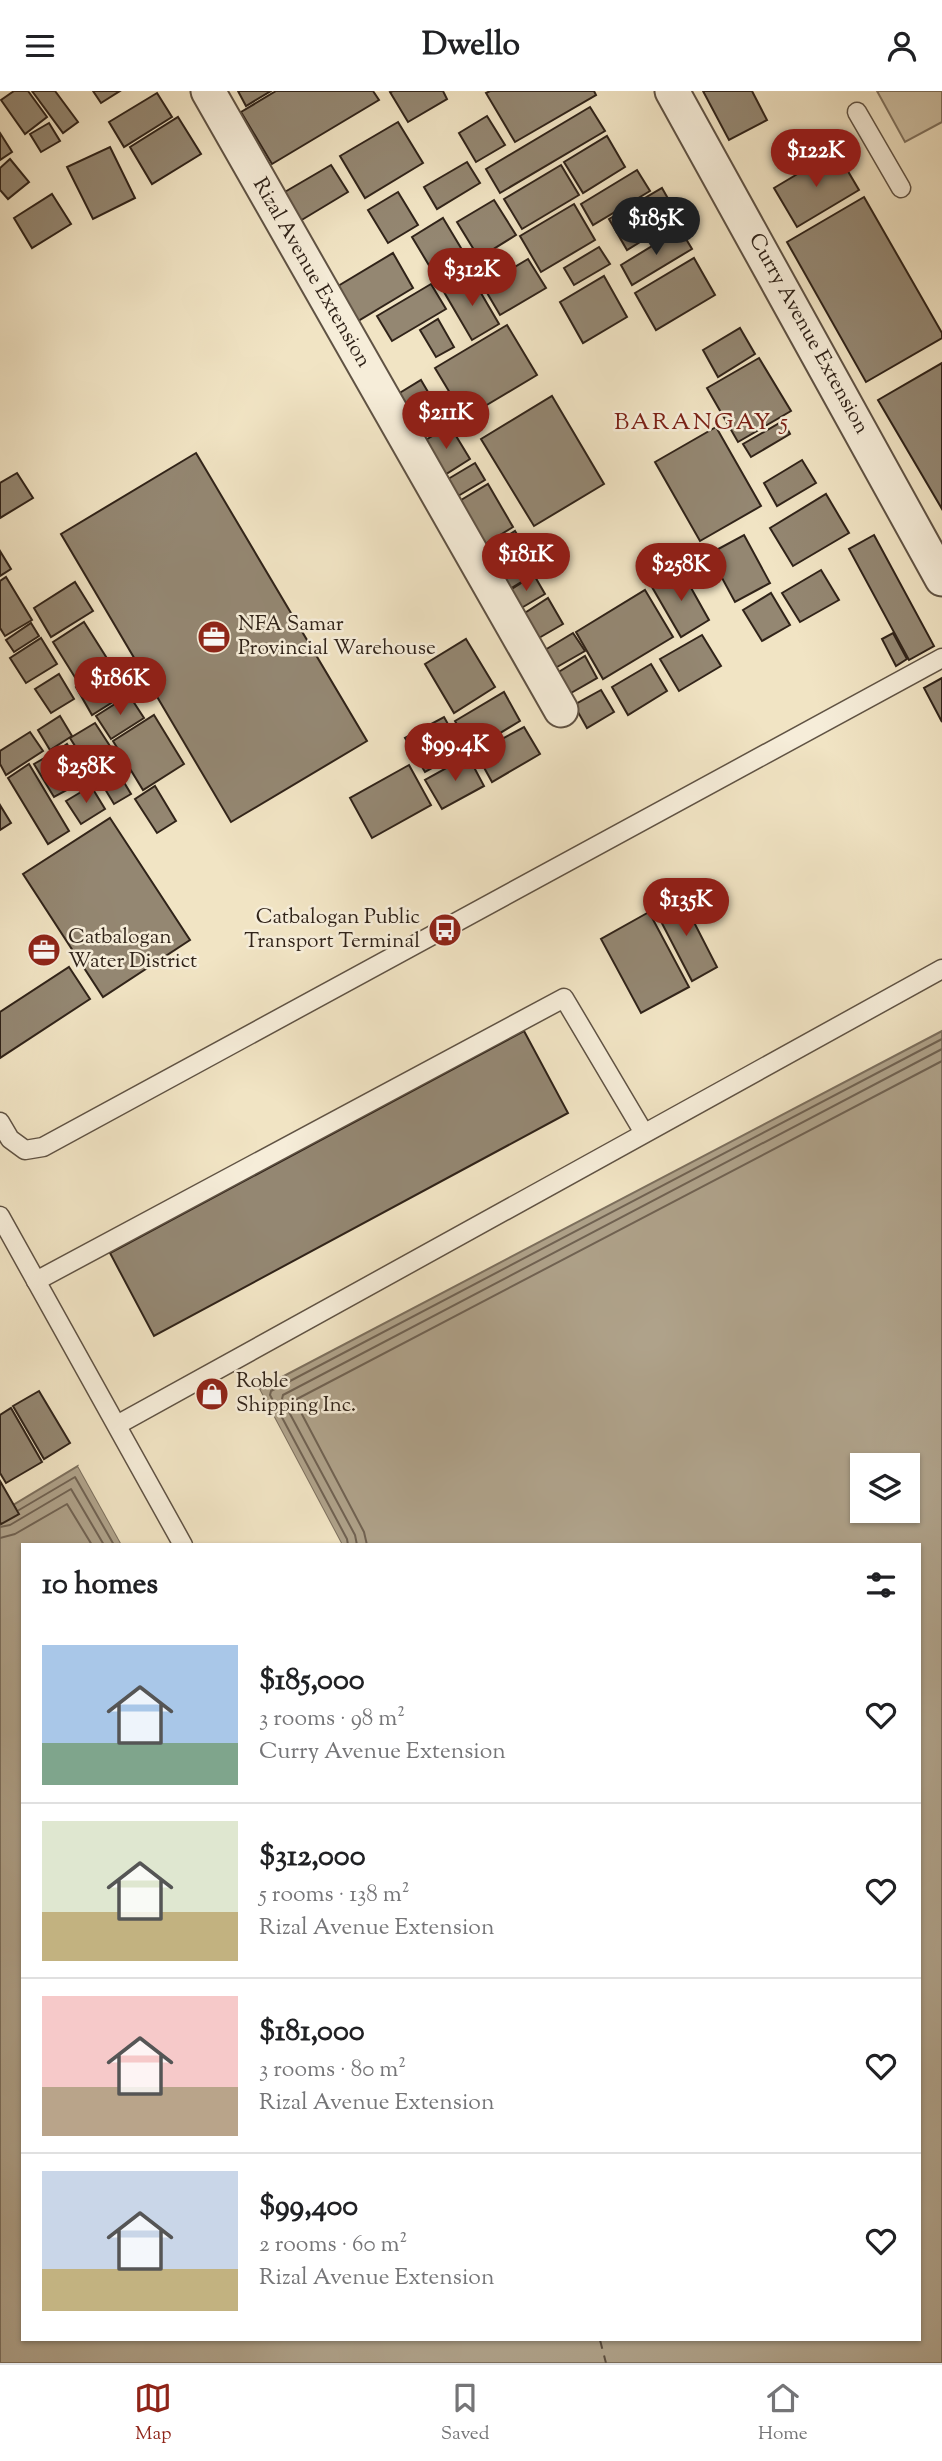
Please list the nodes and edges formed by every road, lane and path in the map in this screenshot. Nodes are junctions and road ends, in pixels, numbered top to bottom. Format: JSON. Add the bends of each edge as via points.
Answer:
{"nodes":[{"id":1,"x":208,"y":91,"type":"edge"},
{"id":2,"x":672,"y":91,"type":"edge"},
{"id":3,"x":857,"y":112,"type":"dead end"},
{"id":4,"x":901,"y":188,"type":"dead end"},
{"id":5,"x":942,"y":579,"type":"edge"},
{"id":6,"x":942,"y":658,"type":"edge"},
{"id":7,"x":561,"y":711,"type":"dead end"},
{"id":8,"x":942,"y":969,"type":"edge"},
{"id":9,"x":0,"y":1122,"type":"edge"},
{"id":10,"x":644,"y":1133,"type":"junction"},
{"id":11,"x":0,"y":1216,"type":"edge"},
{"id":12,"x":36,"y":1281,"type":"junction"},
{"id":13,"x":117,"y":1425,"type":"junction"},
{"id":14,"x":182,"y":1543,"type":"edge"}],
"edges":[{"from":1,"to":7,"type":"street","name":"Rizal Avenue Extension"},
{"from":2,"to":5,"type":"street","name":"Curry Avenue Extension"},
{"from":3,"to":4,"type":"lane"},
{"from":6,"to":9,"type":"lane","via":[[44,1147],[25,1150],[10,1139]]},
{"from":8,"to":10,"type":"lane"},
{"from":10,"to":12,"type":"lane","via":[[564,998]]},
{"from":10,"to":13,"type":"lane"},
{"from":11,"to":12,"type":"lane"},
{"from":12,"to":13,"type":"lane"},
{"from":13,"to":14,"type":"lane"}]}
